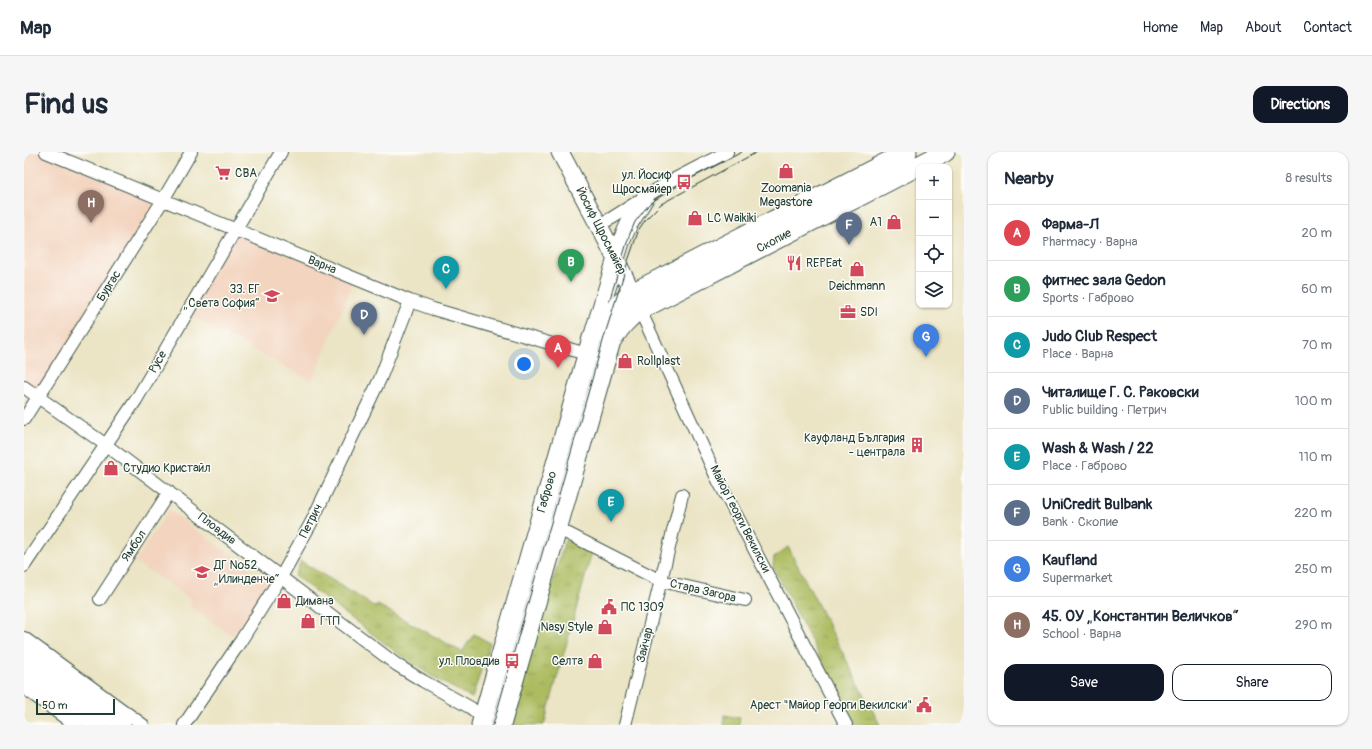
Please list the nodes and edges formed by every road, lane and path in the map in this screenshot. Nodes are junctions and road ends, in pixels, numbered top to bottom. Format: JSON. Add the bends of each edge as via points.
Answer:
{"nodes":[{"id":1,"x":46,"y":152,"type":"edge"},
{"id":2,"x":191,"y":152,"type":"edge"},
{"id":3,"x":281,"y":152,"type":"edge"},
{"id":4,"x":560,"y":152,"type":"edge"},
{"id":5,"x":727,"y":152,"type":"edge"},
{"id":6,"x":907,"y":152,"type":"edge"},
{"id":7,"x":945,"y":152,"type":"edge"},
{"id":8,"x":645,"y":198,"type":"junction"},
{"id":9,"x":163,"y":200,"type":"junction"},
{"id":10,"x":598,"y":225,"type":"junction"},
{"id":11,"x":235,"y":230,"type":"junction"},
{"id":12,"x":616,"y":260,"type":"junction"},
{"id":13,"x":631,"y":297,"type":"junction"},
{"id":14,"x":410,"y":301,"type":"junction"},
{"id":15,"x":611,"y":341,"type":"joint"},
{"id":16,"x":589,"y":347,"type":"junction"},
{"id":17,"x":606,"y":360,"type":"junction"},
{"id":18,"x":24,"y":387,"type":"edge"},
{"id":19,"x":38,"y":398,"type":"junction"},
{"id":20,"x":24,"y":419,"type":"edge"},
{"id":21,"x":106,"y":445,"type":"junction"},
{"id":22,"x":169,"y":492,"type":"junction"},
{"id":23,"x":682,"y":495,"type":"dead end"},
{"id":24,"x":539,"y":519,"type":"junction"},
{"id":25,"x":557,"y":528,"type":"junction"},
{"id":26,"x":24,"y":566,"type":"edge"},
{"id":27,"x":281,"y":577,"type":"junction"},
{"id":28,"x":661,"y":581,"type":"junction"},
{"id":29,"x":100,"y":599,"type":"dead end"},
{"id":30,"x":745,"y":600,"type":"dead end"},
{"id":31,"x":24,"y":638,"type":"edge"},
{"id":32,"x":24,"y":655,"type":"edge"},
{"id":33,"x":24,"y":672,"type":"edge"},
{"id":34,"x":24,"y":688,"type":"edge"},
{"id":35,"x":60,"y":720,"type":"edge"},
{"id":36,"x":484,"y":723,"type":"edge"},
{"id":37,"x":75,"y":725,"type":"edge"},
{"id":38,"x":97,"y":725,"type":"edge"},
{"id":39,"x":121,"y":725,"type":"edge"},
{"id":40,"x":142,"y":725,"type":"edge"},
{"id":41,"x":184,"y":725,"type":"edge"},
{"id":42,"x":502,"y":725,"type":"edge"},
{"id":43,"x":625,"y":725,"type":"edge"},
{"id":44,"x":846,"y":725,"type":"edge"}],
"edges":[{"from":1,"to":9,"type":"street","name":"Варна"},
{"from":2,"to":9,"type":"street","name":"Бургас"},
{"from":3,"to":11,"type":"street","name":"Русе"},
{"from":4,"to":10,"type":"street","name":"Йосиф Щросмайер"},
{"from":5,"to":8,"type":"street"},
{"from":6,"to":13,"type":"main road","name":"Скопие"},
{"from":7,"to":13,"type":"main road","name":"Скопие"},
{"from":8,"to":10,"type":"street"},
{"from":8,"to":12,"type":"street","name":"Габрово","via":[[629,224]]},
{"from":9,"to":11,"type":"street","name":"Варна"},
{"from":9,"to":19,"type":"street","name":"Бургас"},
{"from":10,"to":12,"type":"street","name":"Йосиф Щросмайер"},
{"from":11,"to":14,"type":"street","name":"Варна"},
{"from":11,"to":21,"type":"street","name":"Русе","via":[[136,400]]},
{"from":12,"to":13,"type":"street","name":"Йосиф Щросмайер"},
{"from":12,"to":16,"type":"street","name":"Габрово"},
{"from":13,"to":15,"type":"main road","name":"Скопие","via":[[626,320]]},
{"from":13,"to":16,"type":"main road","name":"Скопие","via":[[608,315]]},
{"from":13,"to":44,"type":"street","name":"Майор Георги Векилски","via":[[718,478]]},
{"from":14,"to":16,"type":"street","name":"Варна","via":[[433,309]]},
{"from":14,"to":27,"type":"street","name":"Петрич","via":[[380,379],[311,523]]},
{"from":15,"to":17,"type":"main road","name":"Габрово"},
{"from":16,"to":17,"type":"street","name":"Варна"},
{"from":16,"to":24,"type":"main road","name":"Габрово"},
{"from":17,"to":25,"type":"main road","name":"Габрово"},
{"from":18,"to":19,"type":"street","name":"Пловдив"},
{"from":19,"to":20,"type":"street","name":"Бургас"},
{"from":19,"to":21,"type":"street","name":"Пловдив"},
{"from":21,"to":22,"type":"street","name":"Пловдив"},
{"from":21,"to":26,"type":"street","name":"Русе"},
{"from":22,"to":27,"type":"street","name":"Пловдив"},
{"from":22,"to":29,"type":"street","name":"Ямбол"},
{"from":23,"to":28,"type":"street","name":"Зайчар"},
{"from":24,"to":25,"type":"street","name":"Стара Загора"},
{"from":24,"to":36,"type":"main road","name":"Габрово"},
{"from":25,"to":28,"type":"street","name":"Стара Загора"},
{"from":25,"to":42,"type":"main road","name":"Габрово"},
{"from":27,"to":36,"type":"street","name":"Пловдив","via":[[397,665],[471,708]]},
{"from":27,"to":41,"type":"street","name":"Петрич"},
{"from":28,"to":30,"type":"street","name":"Стара Загора"},
{"from":28,"to":43,"type":"street","name":"Зайчар"},
{"from":31,"to":40,"type":"street"},
{"from":32,"to":39,"type":"main road"},
{"from":33,"to":38,"type":"main road"},
{"from":34,"to":35,"type":"street"},
{"from":35,"to":37,"type":"street"}]}
